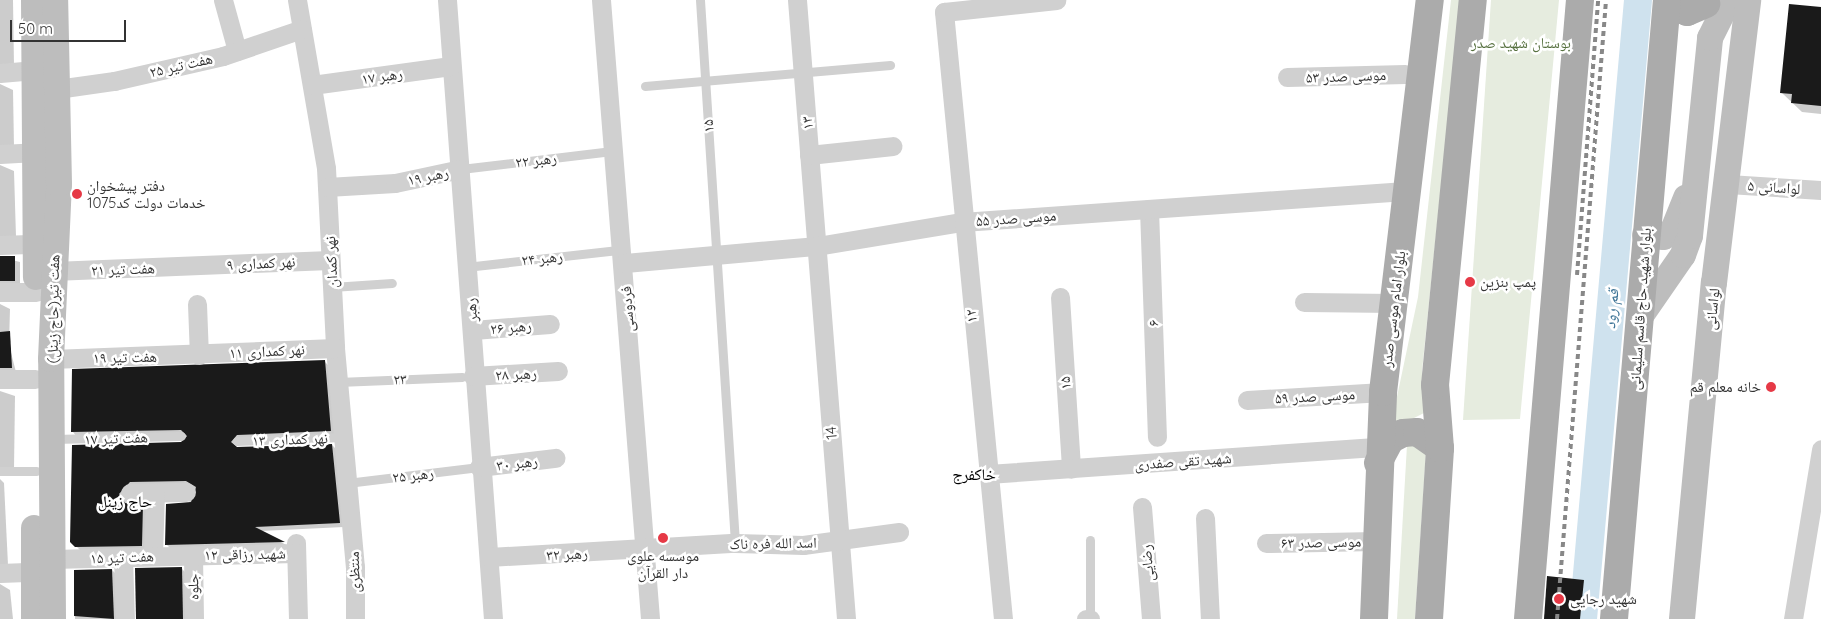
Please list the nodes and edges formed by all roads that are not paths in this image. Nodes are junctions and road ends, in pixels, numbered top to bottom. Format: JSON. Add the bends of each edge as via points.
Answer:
{"nodes":[{"id":1,"x":34,"y":0,"type":"edge"},
{"id":2,"x":55,"y":0,"type":"edge"},
{"id":3,"x":223,"y":0,"type":"edge"},
{"id":4,"x":297,"y":0,"type":"edge"},
{"id":5,"x":447,"y":0,"type":"edge"},
{"id":6,"x":602,"y":0,"type":"edge"},
{"id":7,"x":700,"y":0,"type":"edge"},
{"id":8,"x":797,"y":0,"type":"edge"},
{"id":9,"x":1056,"y":0,"type":"edge"},
{"id":10,"x":1411,"y":0,"type":"edge"},
{"id":11,"x":1430,"y":0,"type":"edge"},
{"id":12,"x":1473,"y":0,"type":"edge"},
{"id":13,"x":1580,"y":0,"type":"edge"},
{"id":14,"x":1669,"y":0,"type":"edge"},
{"id":15,"x":1748,"y":0,"type":"edge"},
{"id":16,"x":1714,"y":1,"type":"edge"},
{"id":17,"x":302,"y":29,"type":"junction"},
{"id":18,"x":237,"y":51,"type":"junction"},
{"id":19,"x":890,"y":65,"type":"dead end"},
{"id":20,"x":451,"y":66,"type":"junction"},
{"id":21,"x":35,"y":70,"type":"junction"},
{"id":22,"x":0,"y":73,"type":"edge"},
{"id":23,"x":1405,"y":74,"type":"junction"},
{"id":24,"x":803,"y":75,"type":"junction"},
{"id":25,"x":1287,"y":77,"type":"dead end"},
{"id":26,"x":705,"y":79,"type":"junction"},
{"id":27,"x":312,"y":85,"type":"junction"},
{"id":28,"x":645,"y":86,"type":"dead end"},
{"id":29,"x":57,"y":89,"type":"junction"},
{"id":30,"x":893,"y":146,"type":"dead end"},
{"id":31,"x":612,"y":151,"type":"junction"},
{"id":32,"x":36,"y":152,"type":"junction"},
{"id":33,"x":0,"y":154,"type":"edge"},
{"id":34,"x":810,"y":155,"type":"junction"},
{"id":35,"x":461,"y":169,"type":"junction"},
{"id":36,"x":1694,"y":176,"type":"junction"},
{"id":37,"x":1728,"y":184,"type":"junction"},
{"id":38,"x":327,"y":187,"type":"junction"},
{"id":39,"x":1821,"y":190,"type":"edge"},
{"id":40,"x":1409,"y":191,"type":"junction"},
{"id":41,"x":1149,"y":209,"type":"junction"},
{"id":42,"x":962,"y":222,"type":"junction"},
{"id":43,"x":1645,"y":235,"type":"junction"},
{"id":44,"x":36,"y":244,"type":"junction"},
{"id":45,"x":0,"y":245,"type":"edge"},
{"id":46,"x":817,"y":246,"type":"junction"},
{"id":47,"x":716,"y":252,"type":"junction"},
{"id":48,"x":621,"y":256,"type":"junction"},
{"id":49,"x":330,"y":260,"type":"junction"},
{"id":50,"x":192,"y":266,"type":"joint"},
{"id":51,"x":466,"y":266,"type":"junction"},
{"id":52,"x":53,"y":271,"type":"junction"},
{"id":53,"x":392,"y":282,"type":"dead end"},
{"id":54,"x":332,"y":287,"type":"junction"},
{"id":55,"x":0,"y":292,"type":"edge"},
{"id":56,"x":36,"y":292,"type":"junction"},
{"id":57,"x":1060,"y":297,"type":"dead end"},
{"id":58,"x":1304,"y":302,"type":"dead end"},
{"id":59,"x":1394,"y":303,"type":"junction"},
{"id":60,"x":197,"y":304,"type":"dead end"},
{"id":61,"x":1640,"y":317,"type":"junction"},
{"id":62,"x":550,"y":324,"type":"dead end"},
{"id":63,"x":472,"y":330,"type":"junction"},
{"id":64,"x":335,"y":348,"type":"junction"},
{"id":65,"x":198,"y":355,"type":"junction"},
{"id":66,"x":52,"y":359,"type":"junction"},
{"id":67,"x":558,"y":371,"type":"dead end"},
{"id":68,"x":468,"y":377,"type":"junction"},
{"id":69,"x":35,"y":378,"type":"junction"},
{"id":70,"x":0,"y":379,"type":"edge"},
{"id":71,"x":338,"y":382,"type":"junction"},
{"id":72,"x":1383,"y":392,"type":"junction"},
{"id":73,"x":1247,"y":400,"type":"dead end"},
{"id":74,"x":181,"y":436,"type":"dead end"},
{"id":75,"x":343,"y":437,"type":"junction"},
{"id":76,"x":1156,"y":437,"type":"dead end"},
{"id":77,"x":52,"y":439,"type":"junction"},
{"id":78,"x":237,"y":441,"type":"dead end"},
{"id":79,"x":1440,"y":448,"type":"junction"},
{"id":80,"x":1821,"y":449,"type":"edge"},
{"id":81,"x":1378,"y":456,"type":"junction"},
{"id":82,"x":555,"y":458,"type":"dead end"},
{"id":83,"x":479,"y":468,"type":"junction"},
{"id":84,"x":1071,"y":469,"type":"junction"},
{"id":85,"x":0,"y":471,"type":"edge"},
{"id":86,"x":36,"y":471,"type":"junction"},
{"id":87,"x":988,"y":474,"type":"junction"},
{"id":88,"x":347,"y":483,"type":"junction"},
{"id":89,"x":186,"y":492,"type":"dead end"},
{"id":90,"x":130,"y":493,"type":"dead end"},
{"id":91,"x":155,"y":493,"type":"junction"},
{"id":92,"x":1142,"y":507,"type":"dead end"},
{"id":93,"x":1205,"y":518,"type":"dead end"},
{"id":94,"x":351,"y":526,"type":"joint"},
{"id":95,"x":899,"y":532,"type":"dead end"},
{"id":96,"x":842,"y":540,"type":"junction"},
{"id":97,"x":1090,"y":540,"type":"dead end"},
{"id":98,"x":1376,"y":541,"type":"junction"},
{"id":99,"x":735,"y":543,"type":"junction"},
{"id":100,"x":1266,"y":543,"type":"dead end"},
{"id":101,"x":646,"y":550,"type":"junction"},
{"id":102,"x":193,"y":555,"type":"junction"},
{"id":103,"x":123,"y":556,"type":"junction"},
{"id":104,"x":154,"y":556,"type":"junction"},
{"id":105,"x":489,"y":557,"type":"junction"},
{"id":106,"x":43,"y":565,"type":"junction"},
{"id":107,"x":0,"y":573,"type":"edge"},
{"id":108,"x":34,"y":619,"type":"edge"},
{"id":109,"x":53,"y":619,"type":"edge"},
{"id":110,"x":125,"y":619,"type":"edge"},
{"id":111,"x":194,"y":619,"type":"edge"},
{"id":112,"x":298,"y":619,"type":"edge"},
{"id":113,"x":355,"y":619,"type":"edge"},
{"id":114,"x":493,"y":619,"type":"edge"},
{"id":115,"x":650,"y":619,"type":"edge"},
{"id":116,"x":846,"y":619,"type":"edge"},
{"id":117,"x":1003,"y":619,"type":"edge"},
{"id":118,"x":1086,"y":619,"type":"edge"},
{"id":119,"x":1090,"y":619,"type":"edge"},
{"id":120,"x":1151,"y":619,"type":"edge"},
{"id":121,"x":1210,"y":619,"type":"edge"},
{"id":122,"x":1374,"y":619,"type":"edge"},
{"id":123,"x":1430,"y":619,"type":"edge"},
{"id":124,"x":1528,"y":619,"type":"edge"},
{"id":125,"x":1614,"y":619,"type":"edge"},
{"id":126,"x":1682,"y":619,"type":"edge"},
{"id":127,"x":1793,"y":619,"type":"edge"}],
"edges":[{"from":1,"to":21,"type":"main road","name":"هفت تیر(حاج زینل)"},
{"from":2,"to":29,"type":"main road","name":"هفت تیر(حاج زینل)"},
{"from":3,"to":18,"type":"street"},
{"from":4,"to":17,"type":"street","name":"نهر کمدان"},
{"from":5,"to":20,"type":"street","name":"رهبر"},
{"from":6,"to":31,"type":"street","name":"فردوسی"},
{"from":7,"to":26,"type":"lane","name":"۱۵"},
{"from":8,"to":24,"type":"street","name":"۱۳"},
{"from":9,"to":42,"type":"street","name":"۱۲","via":[[944,12]]},
{"from":10,"to":23,"type":"main road"},
{"from":11,"to":40,"type":"main road","name":"بلوار امام موسی صدر"},
{"from":12,"to":79,"type":"main road","via":[[1435,385]]},
{"from":13,"to":124,"type":"main road"},
{"from":14,"to":16,"type":"main road","via":[[1687,12]]},
{"from":14,"to":43,"type":"main road","name":"بلوار شهید حاج قاسم سلیمانی"},
{"from":15,"to":37,"type":"main road","name":"لواسانی"},
{"from":16,"to":36,"type":"main road"},
{"from":17,"to":18,"type":"street","name":"هفت تیر ۲۵"},
{"from":17,"to":27,"type":"street","name":"نهر کمدان"},
{"from":18,"to":29,"type":"street","name":"هفت تیر ۲۵","via":[[114,81]]},
{"from":19,"to":24,"type":"lane"},
{"from":20,"to":27,"type":"street","name":"رهبر ۱۷"},
{"from":20,"to":35,"type":"street","name":"رهبر"},
{"from":21,"to":22,"type":"street"},
{"from":21,"to":32,"type":"main road","name":"هفت تیر(حاج زینل)"},
{"from":23,"to":25,"type":"street","name":"موسی صدر ۵۳"},
{"from":23,"to":40,"type":"main road"},
{"from":24,"to":26,"type":"lane"},
{"from":24,"to":34,"type":"street","name":"۱۳"},
{"from":26,"to":28,"type":"lane"},
{"from":26,"to":47,"type":"lane","name":"۱۵"},
{"from":27,"to":38,"type":"street","name":"نهر کمدان"},
{"from":29,"to":52,"type":"main road","name":"هفت تیر(حاج زینل)","via":[[59,184]]},
{"from":30,"to":34,"type":"street"},
{"from":31,"to":35,"type":"lane","name":"رهبر ۲۲"},
{"from":31,"to":48,"type":"street","name":"فردوسی"},
{"from":32,"to":33,"type":"street"},
{"from":32,"to":44,"type":"main road","name":"هفت تیر(حاج زینل)"},
{"from":34,"to":46,"type":"street","name":"۱۳"},
{"from":35,"to":38,"type":"street","name":"رهبر ۱۹","via":[[395,183]]},
{"from":35,"to":51,"type":"street","name":"رهبر"},
{"from":36,"to":43,"type":"main road","via":[[1673,230],[1664,237]]},
{"from":36,"to":61,"type":"main road","via":[[1690,236],[1683,255]]},
{"from":37,"to":39,"type":"street","name":"لواسانی ۵"},
{"from":37,"to":126,"type":"main road","name":"لواسانی"},
{"from":38,"to":49,"type":"street","name":"نهر کمدان"},
{"from":40,"to":41,"type":"street","name":"موسی صدر ۵۵"},
{"from":40,"to":59,"type":"main road","name":"بلوار امام موسی صدر"},
{"from":41,"to":42,"type":"street","name":"موسی صدر ۵۵"},
{"from":41,"to":76,"type":"street","name":"۶"},
{"from":42,"to":46,"type":"street","name":"موسی صدر ۵۵"},
{"from":42,"to":87,"type":"street","name":"۱۲"},
{"from":43,"to":61,"type":"main road","name":"بلوار شهید حاج قاسم سلیمانی"},
{"from":44,"to":45,"type":"street"},
{"from":44,"to":56,"type":"main road","name":"هفت تیر(حاج زینل)"},
{"from":46,"to":47,"type":"street","name":"موسی صدر ۵۵"},
{"from":46,"to":96,"type":"street","name":"14","via":[[818,314]]},
{"from":47,"to":48,"type":"street","name":"موسی صدر ۵۵"},
{"from":47,"to":99,"type":"lane","name":"۱۵"},
{"from":48,"to":51,"type":"lane","name":"رهبر ۲۴"},
{"from":48,"to":101,"type":"street","name":"فردوسی"},
{"from":49,"to":50,"type":"street","name":"نهر کمداری ۹"},
{"from":49,"to":54,"type":"street","name":"نهر کمدان"},
{"from":50,"to":52,"type":"street","name":"هفت تیر ۲۱"},
{"from":51,"to":63,"type":"street","name":"رهبر"},
{"from":52,"to":66,"type":"main road","name":"هفت تیر(حاج زینل)"},
{"from":53,"to":54,"type":"lane"},
{"from":54,"to":64,"type":"street","name":"نهر کمدان"},
{"from":55,"to":56,"type":"street"},
{"from":56,"to":69,"type":"main road","name":"هفت تیر(حاج زینل)"},
{"from":57,"to":84,"type":"street","name":"۱۵"},
{"from":58,"to":59,"type":"street"},
{"from":59,"to":72,"type":"main road","name":"بلوار امام موسی صدر"},
{"from":60,"to":65,"type":"street"},
{"from":61,"to":125,"type":"main road","name":"بلوار شهید حاج قاسم سلیمانی"},
{"from":62,"to":63,"type":"street","name":"رهبر ۲۶"},
{"from":63,"to":68,"type":"street","name":"رهبر"},
{"from":64,"to":65,"type":"street","name":"نهر کمداری ۱۱"},
{"from":64,"to":71,"type":"street","name":"نهر کمدان"},
{"from":65,"to":66,"type":"street","name":"هفت تیر ۱۹"},
{"from":66,"to":77,"type":"main road","name":"هفت تیر(حاج زینل)"},
{"from":67,"to":68,"type":"street","name":"رهبر ۲۸"},
{"from":68,"to":71,"type":"lane","name":"۲۳"},
{"from":68,"to":83,"type":"street","name":"رهبر"},
{"from":69,"to":70,"type":"street"},
{"from":69,"to":86,"type":"main road","name":"هفت تیر(حاج زینل)"},
{"from":71,"to":75,"type":"street","name":"نهر کمدان"},
{"from":72,"to":73,"type":"street","name":"موسی صدر ۵۹"},
{"from":72,"to":81,"type":"main road","name":"بلوار امام موسی صدر"},
{"from":74,"to":77,"type":"lane","name":"هفت تیر ۱۷"},
{"from":75,"to":78,"type":"lane","name":"نهر کمداری ۱۳"},
{"from":75,"to":88,"type":"street","name":"نهر کمدان"},
{"from":77,"to":106,"type":"main road","name":"هفت تیر(حاج زینل)"},
{"from":79,"to":81,"type":"main road","via":[[1417,432],[1402,433],[1390,440]]},
{"from":79,"to":123,"type":"main road"},
{"from":80,"to":127,"type":"street"},
{"from":81,"to":84,"type":"street","name":"شهید تقی صفدری"},
{"from":81,"to":98,"type":"main road","name":"بلوار امام موسی صدر"},
{"from":82,"to":83,"type":"street","name":"رهبر ۳۰"},
{"from":83,"to":88,"type":"lane","name":"رهبر ۲۵"},
{"from":83,"to":105,"type":"street","name":"رهبر"},
{"from":84,"to":87,"type":"street","name":"شهید تقی صفدری"},
{"from":85,"to":86,"type":"lane"},
{"from":86,"to":106,"type":"main road","name":"هفت تیر(حاج زینل)"},
{"from":87,"to":117,"type":"street","name":"۱۲"},
{"from":88,"to":94,"type":"street","name":"نهر کمدان"},
{"from":89,"to":91,"type":"street"},
{"from":90,"to":91,"type":"street"},
{"from":91,"to":104,"type":"street"},
{"from":92,"to":120,"type":"street","name":"رضایی"},
{"from":93,"to":121,"type":"street"},
{"from":94,"to":113,"type":"street","name":"منتظری"},
{"from":95,"to":96,"type":"street","name":"اسد الله فره ناک"},
{"from":96,"to":99,"type":"street","name":"اسد الله فره ناک","via":[[803,545]]},
{"from":96,"to":116,"type":"street","name":"14"},
{"from":97,"to":119,"type":"lane"},
{"from":98,"to":100,"type":"street","name":"موسی صدر ۶۳"},
{"from":98,"to":122,"type":"main road","name":"بلوار امام موسی صدر"},
{"from":99,"to":101,"type":"street","name":"اسد الله فره ناک"},
{"from":101,"to":105,"type":"street","name":"رهبر ۳۲"},
{"from":101,"to":115,"type":"street","name":"فردوسی"},
{"from":102,"to":104,"type":"street","name":"هفت تیر ۱۵"},
{"from":102,"to":111,"type":"street","name":"جلوه"},
{"from":102,"to":112,"type":"street","name":"شهید رزاقی ۱۲","via":[[296,548]]},
{"from":103,"to":104,"type":"street","name":"هفت تیر ۱۵"},
{"from":103,"to":106,"type":"street","name":"هفت تیر ۱۵"},
{"from":103,"to":110,"type":"street"},
{"from":105,"to":114,"type":"street","name":"رهبر"},
{"from":106,"to":107,"type":"street","name":"هفت تیر ۱۵"},
{"from":106,"to":108,"type":"main road","name":"هفت تیر(حاج زینل)"},
{"from":106,"to":109,"type":"main road","name":"هفت تیر(حاج زینل)"},
{"from":118,"to":119,"type":"street"}]}
